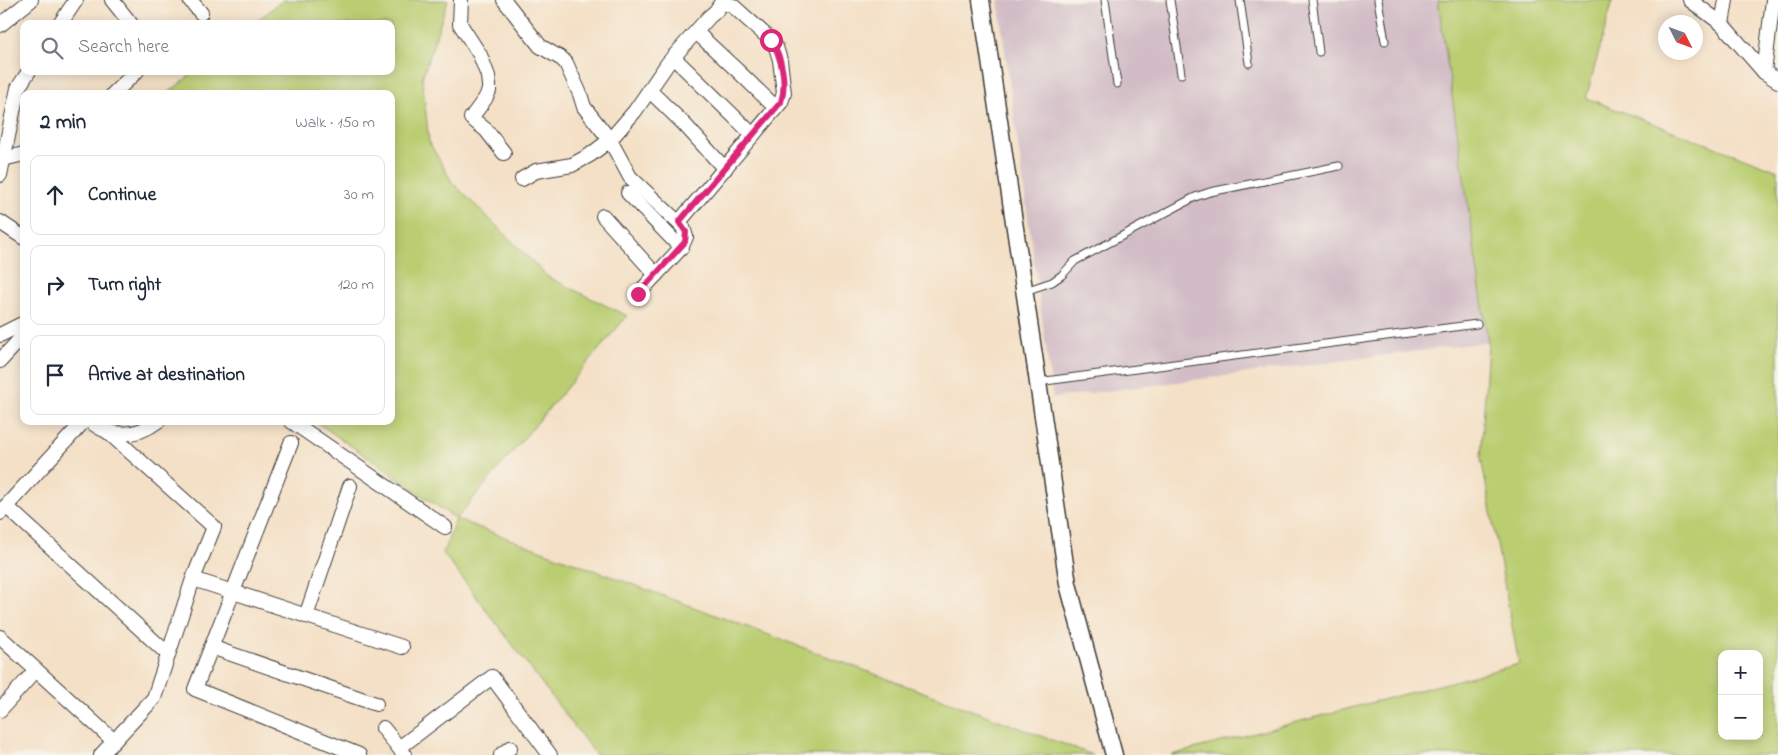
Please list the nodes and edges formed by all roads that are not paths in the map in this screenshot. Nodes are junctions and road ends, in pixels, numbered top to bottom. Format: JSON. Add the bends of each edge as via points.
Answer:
{"nodes":[{"id":1,"x":31,"y":0,"type":"edge"},
{"id":2,"x":76,"y":0,"type":"edge"},
{"id":3,"x":112,"y":0,"type":"edge"},
{"id":4,"x":190,"y":0,"type":"edge"},
{"id":5,"x":461,"y":0,"type":"edge"},
{"id":6,"x":504,"y":0,"type":"edge"},
{"id":7,"x":1104,"y":0,"type":"edge"},
{"id":8,"x":1170,"y":0,"type":"edge"},
{"id":9,"x":1240,"y":0,"type":"edge"},
{"id":10,"x":1312,"y":0,"type":"edge"},
{"id":11,"x":1378,"y":0,"type":"edge"},
{"id":12,"x":1690,"y":0,"type":"edge"},
{"id":13,"x":1726,"y":0,"type":"edge"},
{"id":14,"x":1773,"y":0,"type":"edge"},
{"id":15,"x":723,"y":1,"type":"edge"},
{"id":16,"x":983,"y":1,"type":"edge"},
{"id":17,"x":201,"y":13,"type":"dead end"},
{"id":18,"x":63,"y":20,"type":"edge"},
{"id":19,"x":128,"y":20,"type":"edge"},
{"id":20,"x":1722,"y":24,"type":"junction"},
{"id":21,"x":0,"y":25,"type":"edge"},
{"id":22,"x":696,"y":32,"type":"junction"},
{"id":23,"x":1384,"y":41,"type":"dead end"},
{"id":24,"x":1320,"y":52,"type":"dead end"},
{"id":25,"x":673,"y":57,"type":"junction"},
{"id":26,"x":1249,"y":63,"type":"dead end"},
{"id":27,"x":1764,"y":72,"type":"junction"},
{"id":28,"x":1181,"y":74,"type":"dead end"},
{"id":29,"x":26,"y":75,"type":"edge"},
{"id":30,"x":133,"y":75,"type":"edge"},
{"id":31,"x":1778,"y":81,"type":"edge"},
{"id":32,"x":1117,"y":84,"type":"dead end"},
{"id":33,"x":117,"y":90,"type":"edge"},
{"id":34,"x":649,"y":90,"type":"junction"},
{"id":35,"x":776,"y":108,"type":"junction"},
{"id":36,"x":753,"y":135,"type":"junction"},
{"id":37,"x":610,"y":140,"type":"junction"},
{"id":38,"x":504,"y":153,"type":"dead end"},
{"id":39,"x":20,"y":155,"type":"edge"},
{"id":40,"x":3,"y":159,"type":"junction"},
{"id":41,"x":1339,"y":166,"type":"dead end"},
{"id":42,"x":725,"y":169,"type":"junction"},
{"id":43,"x":0,"y":174,"type":"edge"},
{"id":44,"x":522,"y":179,"type":"dead end"},
{"id":45,"x":628,"y":193,"type":"dead end"},
{"id":46,"x":604,"y":216,"type":"dead end"},
{"id":47,"x":0,"y":222,"type":"edge"},
{"id":48,"x":679,"y":222,"type":"junction"},
{"id":49,"x":20,"y":235,"type":"edge"},
{"id":50,"x":681,"y":248,"type":"junction"},
{"id":51,"x":656,"y":275,"type":"junction"},
{"id":52,"x":1025,"y":291,"type":"junction"},
{"id":53,"x":638,"y":294,"type":"dead end"},
{"id":54,"x":1477,"y":324,"type":"dead end"},
{"id":55,"x":20,"y":325,"type":"edge"},
{"id":56,"x":0,"y":335,"type":"edge"},
{"id":57,"x":20,"y":339,"type":"edge"},
{"id":58,"x":0,"y":361,"type":"edge"},
{"id":59,"x":1038,"y":382,"type":"junction"},
{"id":60,"x":80,"y":425,"type":"edge"},
{"id":61,"x":95,"y":425,"type":"edge"},
{"id":62,"x":153,"y":425,"type":"edge"},
{"id":63,"x":296,"y":425,"type":"edge"},
{"id":64,"x":108,"y":432,"type":"junction"},
{"id":65,"x":291,"y":443,"type":"dead end"},
{"id":66,"x":350,"y":486,"type":"dead end"},
{"id":67,"x":3,"y":510,"type":"edge"},
{"id":68,"x":445,"y":527,"type":"dead end"},
{"id":69,"x":193,"y":579,"type":"junction"},
{"id":70,"x":233,"y":592,"type":"junction"},
{"id":71,"x":306,"y":616,"type":"junction"},
{"id":72,"x":0,"y":637,"type":"edge"},
{"id":73,"x":211,"y":647,"type":"junction"},
{"id":74,"x":402,"y":647,"type":"dead end"},
{"id":75,"x":168,"y":654,"type":"junction"},
{"id":76,"x":36,"y":670,"type":"junction"},
{"id":77,"x":376,"y":704,"type":"dead end"},
{"id":78,"x":0,"y":710,"type":"edge"},
{"id":79,"x":383,"y":728,"type":"dead end"},
{"id":80,"x":114,"y":741,"type":"junction"},
{"id":81,"x":402,"y":751,"type":"edge"},
{"id":82,"x":101,"y":755,"type":"edge"},
{"id":83,"x":359,"y":755,"type":"edge"},
{"id":84,"x":550,"y":755,"type":"edge"},
{"id":85,"x":1114,"y":755,"type":"edge"}],
"edges":[{"from":1,"to":21,"type":"street"},
{"from":2,"to":18,"type":"street"},
{"from":3,"to":19,"type":"street"},
{"from":4,"to":17,"type":"street"},
{"from":5,"to":38,"type":"street","via":[[460,24],[480,55],[489,85],[485,100],[472,118]]},
{"from":6,"to":37,"type":"street","via":[[540,46],[566,63],[584,107]]},
{"from":7,"to":32,"type":"lane"},
{"from":8,"to":28,"type":"lane"},
{"from":9,"to":26,"type":"lane"},
{"from":10,"to":24,"type":"lane"},
{"from":11,"to":23,"type":"lane"},
{"from":12,"to":20,"type":"street"},
{"from":13,"to":20,"type":"street"},
{"from":14,"to":27,"type":"street"},
{"from":15,"to":22,"type":"street"},
{"from":15,"to":35,"type":"street","via":[[733,6],[776,48],[784,93]]},
{"from":16,"to":52,"type":"street"},
{"from":20,"to":27,"type":"street"},
{"from":22,"to":25,"type":"street"},
{"from":22,"to":35,"type":"street"},
{"from":25,"to":34,"type":"street"},
{"from":25,"to":36,"type":"street"},
{"from":27,"to":31,"type":"street"},
{"from":29,"to":40,"type":"street","via":[[18,88]]},
{"from":30,"to":33,"type":"street"},
{"from":34,"to":37,"type":"street"},
{"from":34,"to":42,"type":"street"},
{"from":35,"to":36,"type":"street"},
{"from":36,"to":42,"type":"street"},
{"from":37,"to":44,"type":"street","via":[[572,165],[536,171]]},
{"from":37,"to":48,"type":"street","via":[[630,177]]},
{"from":39,"to":40,"type":"street"},
{"from":40,"to":43,"type":"street"},
{"from":41,"to":52,"type":"lane","via":[[1195,197],[1075,261],[1052,282]]},
{"from":42,"to":48,"type":"street"},
{"from":45,"to":50,"type":"street"},
{"from":46,"to":51,"type":"street"},
{"from":47,"to":49,"type":"street"},
{"from":48,"to":50,"type":"street","via":[[686,232]]},
{"from":50,"to":51,"type":"street"},
{"from":51,"to":53,"type":"street"},
{"from":52,"to":59,"type":"street"},
{"from":54,"to":59,"type":"lane"},
{"from":55,"to":56,"type":"street"},
{"from":57,"to":58,"type":"street"},
{"from":59,"to":85,"type":"street","via":[[1068,584]]},
{"from":60,"to":67,"type":"street"},
{"from":61,"to":64,"type":"street"},
{"from":62,"to":64,"type":"street","via":[[130,434]]},
{"from":63,"to":68,"type":"street"},
{"from":64,"to":69,"type":"street","via":[[214,527]]},
{"from":65,"to":70,"type":"street"},
{"from":66,"to":71,"type":"street"},
{"from":67,"to":75,"type":"street"},
{"from":69,"to":70,"type":"street"},
{"from":69,"to":75,"type":"street"},
{"from":70,"to":71,"type":"street"},
{"from":70,"to":73,"type":"street"},
{"from":71,"to":74,"type":"street"},
{"from":72,"to":76,"type":"street"},
{"from":73,"to":77,"type":"street"},
{"from":73,"to":83,"type":"street","via":[[195,689]]},
{"from":75,"to":80,"type":"street","via":[[154,698]]},
{"from":76,"to":78,"type":"street"},
{"from":76,"to":80,"type":"street"},
{"from":79,"to":81,"type":"street"},
{"from":80,"to":82,"type":"street"},
{"from":81,"to":84,"type":"street","via":[[492,676]]}]}
